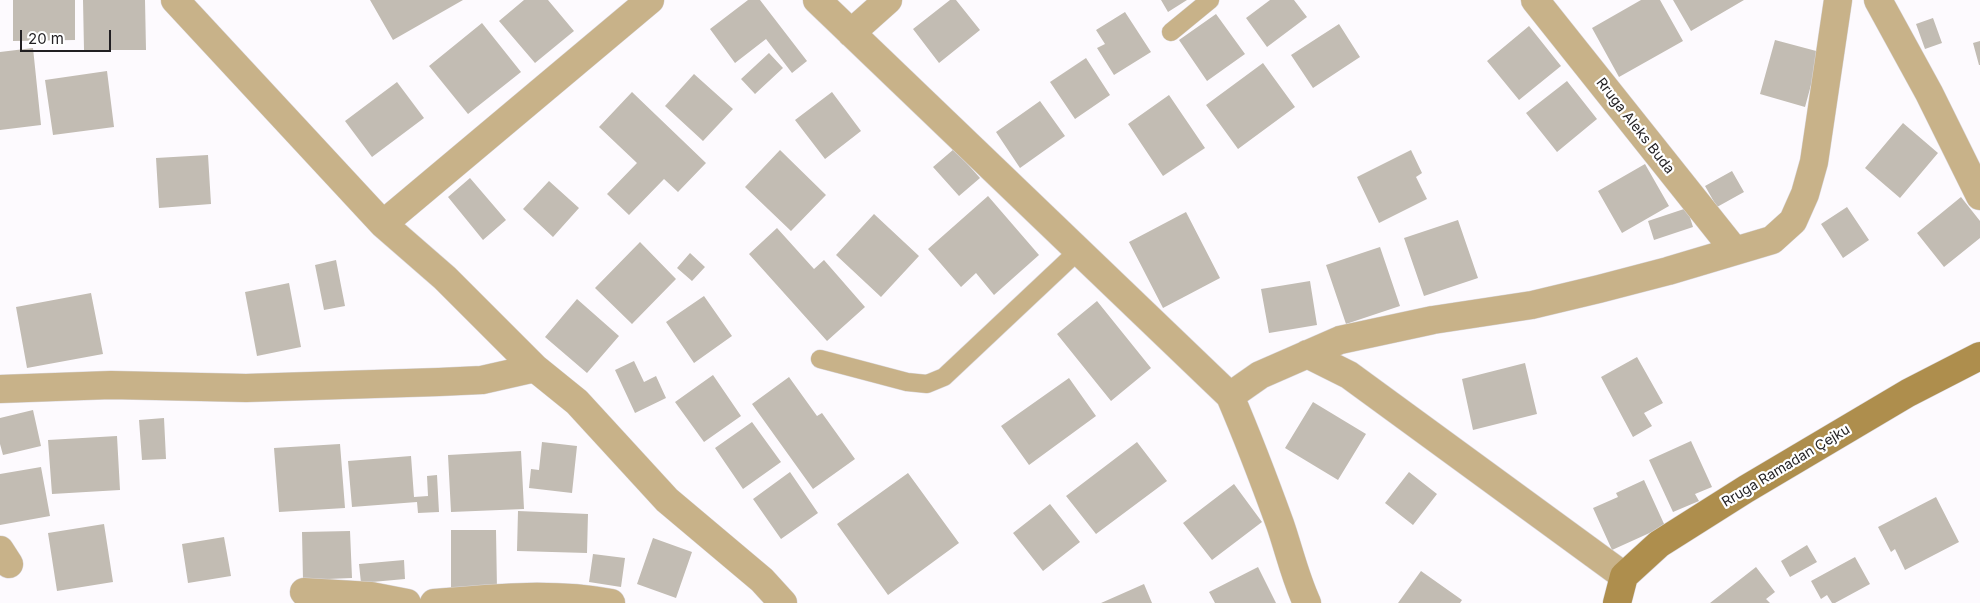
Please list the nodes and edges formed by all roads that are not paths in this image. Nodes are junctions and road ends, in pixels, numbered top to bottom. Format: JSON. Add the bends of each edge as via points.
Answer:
{"nodes":[{"id":1,"x":175,"y":0,"type":"edge"},
{"id":2,"x":650,"y":0,"type":"edge"},
{"id":3,"x":817,"y":0,"type":"edge"},
{"id":4,"x":888,"y":0,"type":"edge"},
{"id":5,"x":1210,"y":0,"type":"edge"},
{"id":6,"x":1535,"y":0,"type":"edge"},
{"id":7,"x":1838,"y":0,"type":"edge"},
{"id":8,"x":1878,"y":0,"type":"edge"},
{"id":9,"x":1170,"y":32,"type":"dead end"},
{"id":10,"x":852,"y":33,"type":"junction"},
{"id":11,"x":1980,"y":196,"type":"edge"},
{"id":12,"x":383,"y":224,"type":"junction"},
{"id":13,"x":1078,"y":251,"type":"junction"},
{"id":14,"x":1735,"y":251,"type":"junction"},
{"id":15,"x":1307,"y":354,"type":"junction"},
{"id":16,"x":1980,"y":356,"type":"edge"},
{"id":17,"x":820,"y":359,"type":"dead end"},
{"id":18,"x":536,"y":368,"type":"junction"},
{"id":19,"x":0,"y":389,"type":"edge"},
{"id":20,"x":1230,"y":396,"type":"junction"},
{"id":21,"x":1624,"y":576,"type":"junction"},
{"id":22,"x":304,"y":592,"type":"dead end"},
{"id":23,"x":407,"y":603,"type":"edge"},
{"id":24,"x":434,"y":603,"type":"edge"},
{"id":25,"x":611,"y":603,"type":"edge"},
{"id":26,"x":784,"y":603,"type":"edge"},
{"id":27,"x":1307,"y":603,"type":"edge"},
{"id":28,"x":1617,"y":603,"type":"edge"}],
"edges":[{"from":1,"to":12,"type":"street"},
{"from":2,"to":12,"type":"street"},
{"from":3,"to":10,"type":"street"},
{"from":4,"to":10,"type":"street"},
{"from":5,"to":9,"type":"lane"},
{"from":6,"to":14,"type":"street","name":"Rruga Aleks Buda"},
{"from":7,"to":14,"type":"street","via":[[1814,162],[1805,194],[1792,222],[1772,240]]},
{"from":8,"to":11,"type":"street"},
{"from":10,"to":13,"type":"street"},
{"from":12,"to":18,"type":"street"},
{"from":13,"to":17,"type":"lane","via":[[944,376],[926,384]]},
{"from":13,"to":20,"type":"street"},
{"from":14,"to":15,"type":"street","via":[[1580,294],[1340,340]]},
{"from":15,"to":20,"type":"street","via":[[1260,375]]},
{"from":15,"to":21,"type":"street","via":[[1349,375]]},
{"from":16,"to":21,"type":"street","name":"Rruga Ramadan Çejku","via":[[1908,393],[1746,489],[1659,544]]},
{"from":18,"to":19,"type":"street","via":[[482,380],[439,382],[246,388],[111,385]]},
{"from":18,"to":26,"type":"street","via":[[577,402],[667,500],[762,580]]},
{"from":20,"to":27,"type":"street","via":[[1281,526],[1296,581]]},
{"from":21,"to":28,"type":"street"},
{"from":22,"to":23,"type":"street","via":[[371,596]]},
{"from":24,"to":25,"type":"street","via":[[521,596],[587,598]]}]}
